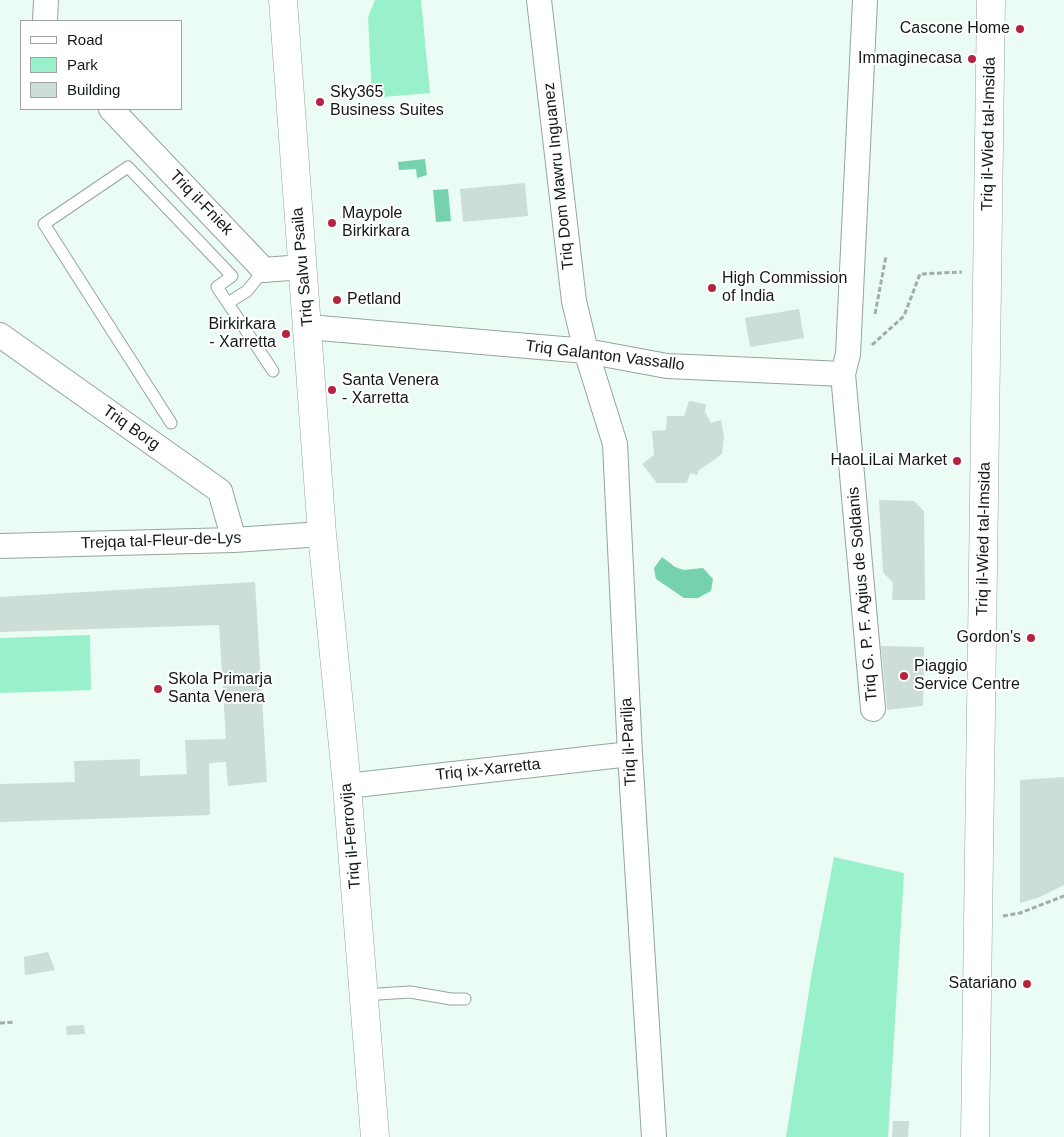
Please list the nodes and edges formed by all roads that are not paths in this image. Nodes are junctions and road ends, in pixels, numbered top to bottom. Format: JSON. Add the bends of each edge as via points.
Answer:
{"nodes":[{"id":1,"x":46,"y":0,"type":"edge"},
{"id":2,"x":283,"y":0,"type":"edge"},
{"id":3,"x":540,"y":0,"type":"edge"},
{"id":4,"x":865,"y":0,"type":"edge"},
{"id":5,"x":991,"y":0,"type":"edge"},
{"id":6,"x":45,"y":20,"type":"edge"},
{"id":7,"x":112,"y":110,"type":"edge"},
{"id":8,"x":302,"y":267,"type":"junction"},
{"id":9,"x":264,"y":270,"type":"junction"},
{"id":10,"x":228,"y":303,"type":"junction"},
{"id":11,"x":308,"y":327,"type":"junction"},
{"id":12,"x":0,"y":335,"type":"edge"},
{"id":13,"x":586,"y":351,"type":"junction"},
{"id":14,"x":273,"y":371,"type":"dead end"},
{"id":15,"x":843,"y":374,"type":"junction"},
{"id":16,"x":171,"y":423,"type":"dead end"},
{"id":17,"x":322,"y":534,"type":"junction"},
{"id":18,"x":234,"y":540,"type":"junction"},
{"id":19,"x":0,"y":546,"type":"edge"},
{"id":20,"x":873,"y":709,"type":"dead end"},
{"id":21,"x":630,"y":754,"type":"junction"},
{"id":22,"x":347,"y":786,"type":"junction"},
{"id":23,"x":363,"y":995,"type":"junction"},
{"id":24,"x":465,"y":998,"type":"dead end"},
{"id":25,"x":375,"y":1137,"type":"edge"},
{"id":26,"x":654,"y":1137,"type":"edge"},
{"id":27,"x":975,"y":1137,"type":"edge"}],
"edges":[{"from":1,"to":6,"type":"street"},
{"from":2,"to":8,"type":"main road","name":"Triq Salvu Psaila"},
{"from":3,"to":13,"type":"street","name":"Triq Dom Mawru Inguanez","via":[[574,301]]},
{"from":4,"to":15,"type":"street","name":"Triq G. P. F. Agius de Soldanis","via":[[848,354]]},
{"from":5,"to":27,"type":"main road","name":"Triq il-Wied tal-Imsida"},
{"from":7,"to":9,"type":"street","name":"Triq il-Fniek"},
{"from":8,"to":9,"type":"street"},
{"from":8,"to":11,"type":"main road","name":"Triq Salvu Psaila"},
{"from":9,"to":10,"type":"lane","via":[[247,291]]},
{"from":10,"to":14,"type":"lane"},
{"from":10,"to":16,"type":"lane","via":[[217,287],[232,276],[128,167],[44,224]]},
{"from":11,"to":13,"type":"street","name":"Triq Galanton Vassallo"},
{"from":11,"to":17,"type":"main road","name":"Triq Salvu Psaila"},
{"from":12,"to":18,"type":"street","name":"Triq Borg","via":[[220,491]]},
{"from":13,"to":15,"type":"street","name":"Triq Galanton Vassallo","via":[[667,366]]},
{"from":13,"to":21,"type":"street","name":"Triq il-Parilja","via":[[615,444]]},
{"from":15,"to":20,"type":"street","name":"Triq G. P. F. Agius de Soldanis"},
{"from":17,"to":18,"type":"street","name":"Trejqa tal-Fleur-de-Lys"},
{"from":17,"to":22,"type":"main road","name":"Triq il-Ferrovija"},
{"from":18,"to":19,"type":"street","name":"Trejqa tal-Fleur-de-Lys"},
{"from":21,"to":22,"type":"street","name":"Triq ix-Xarretta"},
{"from":21,"to":26,"type":"street","name":"Triq il-Parilja"},
{"from":22,"to":23,"type":"main road","name":"Triq il-Ferrovija"},
{"from":23,"to":24,"type":"lane","via":[[410,992]]},
{"from":23,"to":25,"type":"main road","name":"Triq il-Ferrovija"}]}
